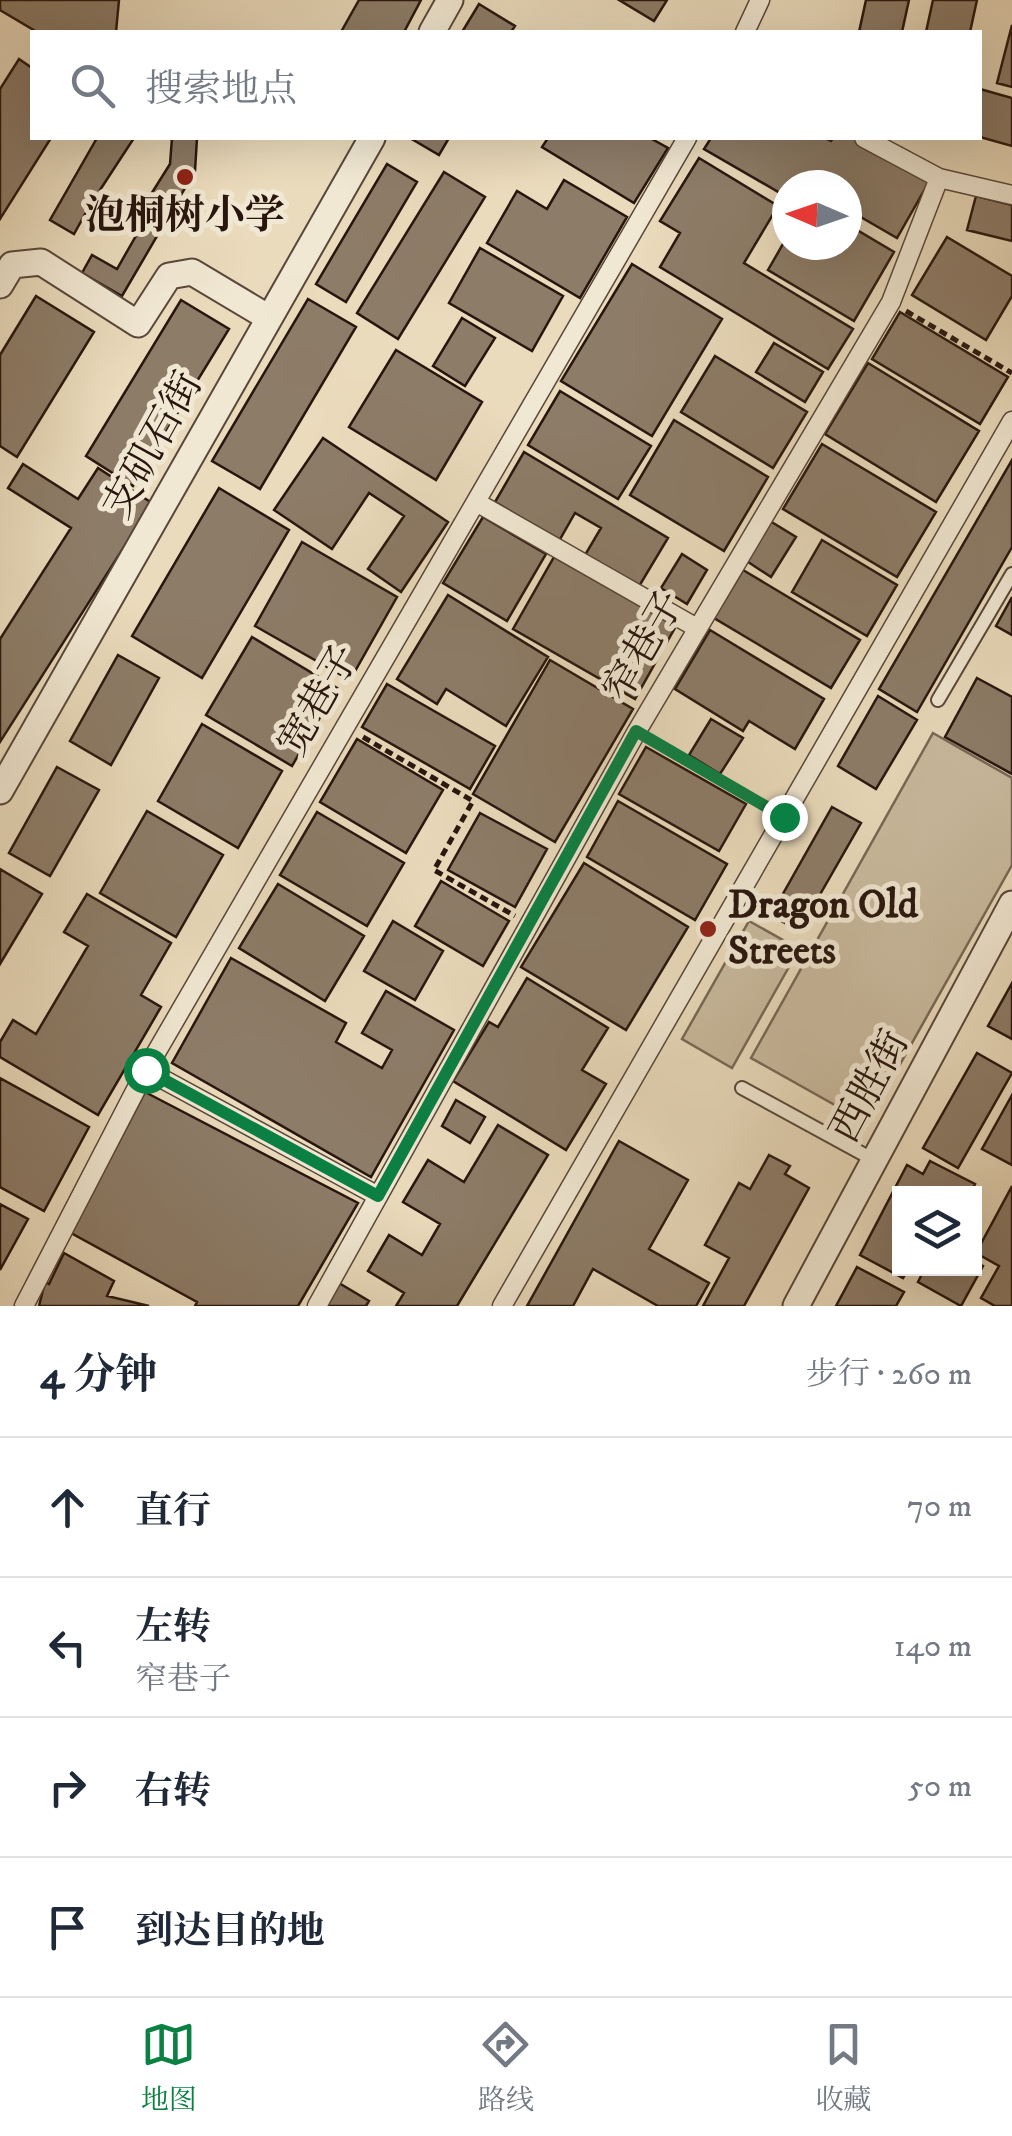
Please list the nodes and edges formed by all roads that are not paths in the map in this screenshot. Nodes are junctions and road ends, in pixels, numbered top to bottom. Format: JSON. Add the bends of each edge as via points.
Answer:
{"nodes":[{"id":1,"x":450,"y":0,"type":"edge"},
{"id":2,"x":760,"y":0,"type":"edge"},
{"id":3,"x":433,"y":30,"type":"edge"},
{"id":4,"x":745,"y":30,"type":"edge"},
{"id":5,"x":371,"y":140,"type":"edge"},
{"id":6,"x":685,"y":140,"type":"edge"},
{"id":7,"x":868,"y":140,"type":"edge"},
{"id":8,"x":938,"y":178,"type":"junction"},
{"id":9,"x":1012,"y":195,"type":"edge"},
{"id":10,"x":0,"y":285,"type":"edge"},
{"id":11,"x":269,"y":318,"type":"junction"},
{"id":12,"x":1012,"y":420,"type":"edge"},
{"id":13,"x":476,"y":502,"type":"junction"},
{"id":14,"x":1012,"y":574,"type":"edge"},
{"id":15,"x":697,"y":628,"type":"junction"},
{"id":16,"x":938,"y":700,"type":"dead end"},
{"id":17,"x":0,"y":791,"type":"edge"},
{"id":18,"x":1012,"y":904,"type":"edge"},
{"id":19,"x":146,"y":1070,"type":"junction"},
{"id":20,"x":742,"y":1088,"type":"dead end"},
{"id":21,"x":874,"y":1160,"type":"junction"},
{"id":22,"x":378,"y":1196,"type":"junction"},
{"id":23,"x":24,"y":1306,"type":"edge"},
{"id":24,"x":317,"y":1306,"type":"edge"},
{"id":25,"x":502,"y":1306,"type":"edge"},
{"id":26,"x":796,"y":1306,"type":"edge"}],
"edges":[{"from":1,"to":3,"type":"street"},
{"from":2,"to":4,"type":"street"},
{"from":5,"to":11,"type":"street","name":"支矶石街"},
{"from":6,"to":13,"type":"street","name":"宽巷子"},
{"from":7,"to":8,"type":"street"},
{"from":8,"to":9,"type":"street"},
{"from":8,"to":15,"type":"street","name":"窄巷子","via":[[890,302]]},
{"from":10,"to":11,"type":"street","via":[[12,264],[41,262],[138,324],[168,276],[192,272]]},
{"from":11,"to":17,"type":"street","name":"支矶石街"},
{"from":12,"to":25,"type":"street"},
{"from":13,"to":15,"type":"street"},
{"from":13,"to":19,"type":"street","name":"宽巷子"},
{"from":14,"to":16,"type":"lane"},
{"from":15,"to":22,"type":"street","name":"窄巷子"},
{"from":18,"to":21,"type":"street","name":"西胜街"},
{"from":19,"to":22,"type":"street"},
{"from":19,"to":23,"type":"street","name":"宽巷子"},
{"from":20,"to":21,"type":"lane"},
{"from":21,"to":26,"type":"street","name":"西胜街"},
{"from":22,"to":24,"type":"street","name":"窄巷子"}]}
